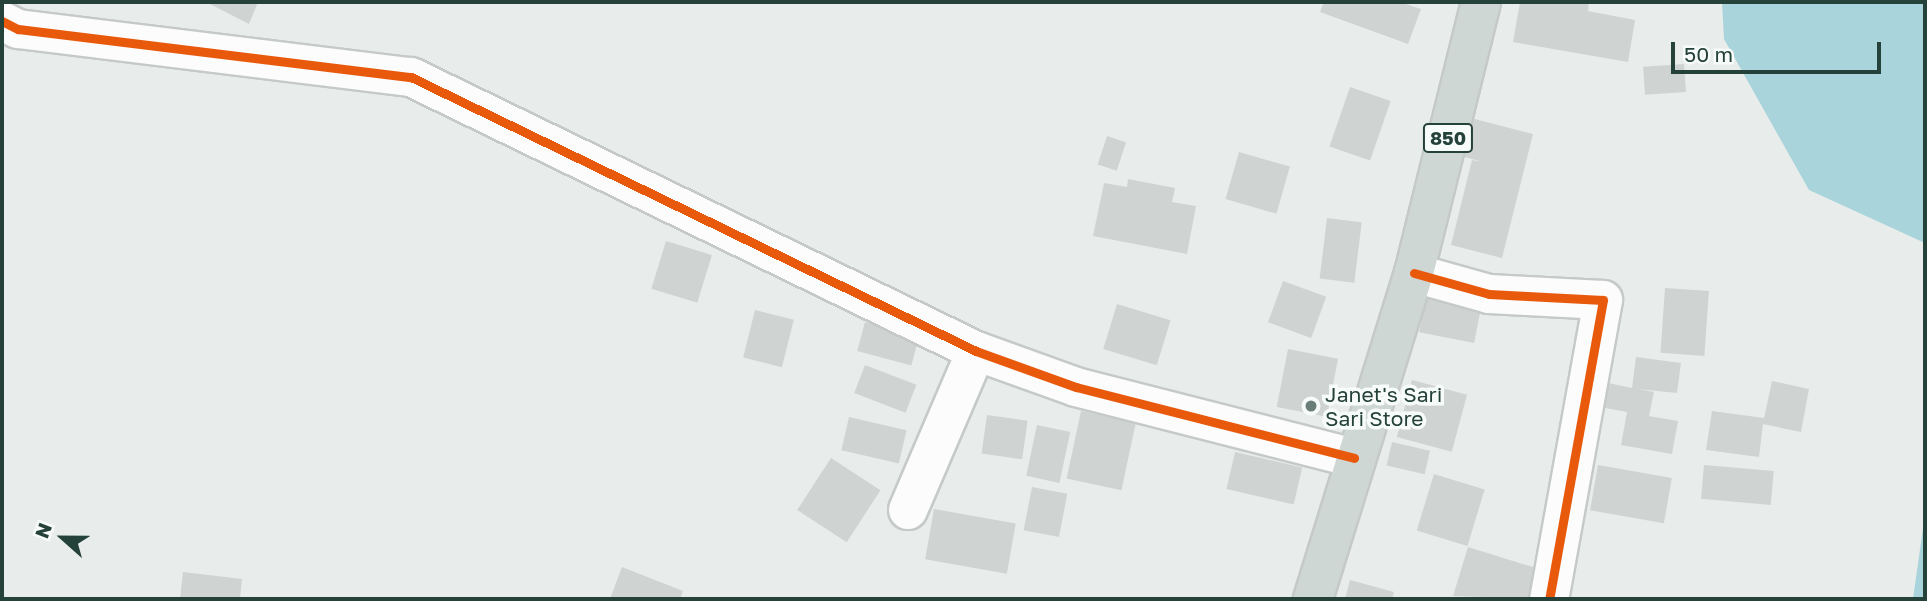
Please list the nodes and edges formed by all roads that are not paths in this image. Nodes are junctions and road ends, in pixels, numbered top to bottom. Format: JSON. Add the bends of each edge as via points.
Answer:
{"nodes":[{"id":1,"x":1481,"y":2,"type":"edge"},
{"id":2,"x":2,"y":21,"type":"edge"},
{"id":3,"x":1414,"y":273,"type":"junction"},
{"id":4,"x":976,"y":351,"type":"junction"},
{"id":5,"x":1354,"y":458,"type":"junction"},
{"id":6,"x":908,"y":510,"type":"dead end"},
{"id":7,"x":1312,"y":599,"type":"edge"},
{"id":8,"x":1549,"y":599,"type":"edge"}],
"edges":[{"from":1,"to":3,"type":"main road","number":"850"},
{"from":2,"to":4,"type":"street","via":[[18,29],[411,77]]},
{"from":3,"to":5,"type":"main road","number":"850"},
{"from":3,"to":8,"type":"street","via":[[1489,294],[1603,300]]},
{"from":4,"to":5,"type":"street","via":[[1076,387]]},
{"from":4,"to":6,"type":"street"},
{"from":5,"to":7,"type":"main road","number":"850"}]}
